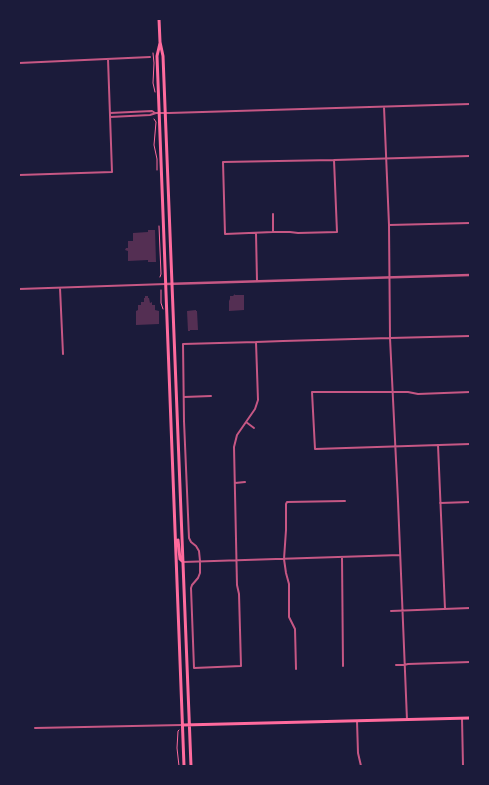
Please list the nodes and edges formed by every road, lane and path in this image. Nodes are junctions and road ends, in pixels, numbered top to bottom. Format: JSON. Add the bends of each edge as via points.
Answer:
{"nodes":[{"id":1,"x":159,"y":19,"type":"edge"},
{"id":2,"x":160,"y":42,"type":"junction"},
{"id":3,"x":153,"y":53,"type":"dead end"},
{"id":4,"x":150,"y":57,"type":"dead end"},
{"id":5,"x":108,"y":59,"type":"junction"},
{"id":6,"x":19,"y":63,"type":"edge"},
{"id":7,"x":155,"y":95,"type":"dead end"},
{"id":8,"x":470,"y":104,"type":"edge"},
{"id":9,"x":384,"y":107,"type":"junction"},
{"id":10,"x":110,"y":113,"type":"junction"},
{"id":11,"x":158,"y":113,"type":"junction"},
{"id":12,"x":165,"y":113,"type":"junction"},
{"id":13,"x":110,"y":117,"type":"junction"},
{"id":14,"x":154,"y":119,"type":"dead end"},
{"id":15,"x":470,"y":156,"type":"edge"},
{"id":16,"x":386,"y":158,"type":"junction"},
{"id":17,"x":334,"y":160,"type":"junction"},
{"id":18,"x":157,"y":170,"type":"dead end"},
{"id":19,"x":19,"y":175,"type":"edge"},
{"id":20,"x":273,"y":214,"type":"dead end"},
{"id":21,"x":470,"y":223,"type":"edge"},
{"id":22,"x":389,"y":225,"type":"junction"},
{"id":23,"x":159,"y":226,"type":"dead end"},
{"id":24,"x":273,"y":232,"type":"junction"},
{"id":25,"x":256,"y":233,"type":"junction"},
{"id":26,"x":470,"y":275,"type":"edge"},
{"id":27,"x":160,"y":277,"type":"dead end"},
{"id":28,"x":389,"y":277,"type":"junction"},
{"id":29,"x":257,"y":281,"type":"junction"},
{"id":30,"x":166,"y":284,"type":"junction"},
{"id":31,"x":172,"y":284,"type":"junction"},
{"id":32,"x":60,"y":288,"type":"junction"},
{"id":33,"x":19,"y":289,"type":"edge"},
{"id":34,"x":470,"y":336,"type":"edge"},
{"id":35,"x":390,"y":338,"type":"junction"},
{"id":36,"x":256,"y":342,"type":"junction"},
{"id":37,"x":63,"y":354,"type":"dead end"},
{"id":38,"x":392,"y":392,"type":"junction"},
{"id":39,"x":470,"y":392,"type":"edge"},
{"id":40,"x":211,"y":396,"type":"dead end"},
{"id":41,"x":184,"y":397,"type":"junction"},
{"id":42,"x":246,"y":422,"type":"junction"},
{"id":43,"x":254,"y":428,"type":"dead end"},
{"id":44,"x":470,"y":444,"type":"edge"},
{"id":45,"x":438,"y":445,"type":"junction"},
{"id":46,"x":395,"y":446,"type":"junction"},
{"id":47,"x":245,"y":482,"type":"dead end"},
{"id":48,"x":235,"y":483,"type":"junction"},
{"id":49,"x":345,"y":501,"type":"dead end"},
{"id":50,"x":440,"y":502,"type":"junction"},
{"id":51,"x":470,"y":502,"type":"edge"},
{"id":52,"x":176,"y":534,"type":"junction"},
{"id":53,"x":400,"y":555,"type":"junction"},
{"id":54,"x":342,"y":557,"type":"junction"},
{"id":55,"x":284,"y":558,"type":"junction"},
{"id":56,"x":236,"y":560,"type":"junction"},
{"id":57,"x":200,"y":561,"type":"junction"},
{"id":58,"x":183,"y":562,"type":"junction"},
{"id":59,"x":470,"y":608,"type":"edge"},
{"id":60,"x":445,"y":609,"type":"junction"},
{"id":61,"x":402,"y":610,"type":"junction"},
{"id":62,"x":391,"y":611,"type":"dead end"},
{"id":63,"x":470,"y":662,"type":"edge"},
{"id":64,"x":396,"y":665,"type":"dead end"},
{"id":65,"x":404,"y":665,"type":"junction"},
{"id":66,"x":343,"y":666,"type":"dead end"},
{"id":67,"x":296,"y":668,"type":"dead end"},
{"id":68,"x":462,"y":718,"type":"junction"},
{"id":69,"x":470,"y":718,"type":"edge"},
{"id":70,"x":407,"y":720,"type":"junction"},
{"id":71,"x":357,"y":721,"type":"junction"},
{"id":72,"x":183,"y":725,"type":"junction"},
{"id":73,"x":190,"y":725,"type":"junction"},
{"id":74,"x":35,"y":728,"type":"dead end"},
{"id":75,"x":180,"y":730,"type":"dead end"},
{"id":76,"x":179,"y":766,"type":"edge"},
{"id":77,"x":184,"y":766,"type":"edge"},
{"id":78,"x":191,"y":766,"type":"edge"},
{"id":79,"x":361,"y":766,"type":"edge"},
{"id":80,"x":463,"y":766,"type":"edge"}],
"edges":[{"from":1,"to":2,"type":"main road"},
{"from":2,"to":11,"type":"main road","via":[[157,56]]},
{"from":2,"to":12,"type":"main road","via":[[163,56]]},
{"from":3,"to":7,"type":"path"},
{"from":4,"to":5,"type":"street"},
{"from":5,"to":6,"type":"street"},
{"from":5,"to":10,"type":"street"},
{"from":8,"to":9,"type":"street"},
{"from":9,"to":12,"type":"street"},
{"from":9,"to":16,"type":"street"},
{"from":10,"to":11,"type":"street"},
{"from":10,"to":13,"type":"street"},
{"from":11,"to":12,"type":"street"},
{"from":11,"to":13,"type":"street"},
{"from":11,"to":30,"type":"main road"},
{"from":12,"to":31,"type":"main road"},
{"from":13,"to":19,"type":"street","via":[[112,172]]},
{"from":14,"to":18,"type":"path"},
{"from":15,"to":16,"type":"street"},
{"from":16,"to":17,"type":"street"},
{"from":16,"to":22,"type":"street"},
{"from":17,"to":24,"type":"street","via":[[337,232]]},
{"from":17,"to":25,"type":"street","via":[[223,162],[225,234]]},
{"from":20,"to":24,"type":"street"},
{"from":21,"to":22,"type":"street"},
{"from":22,"to":28,"type":"street"},
{"from":23,"to":27,"type":"path"},
{"from":24,"to":25,"type":"street"},
{"from":25,"to":29,"type":"street"},
{"from":26,"to":28,"type":"street"},
{"from":28,"to":29,"type":"street"},
{"from":28,"to":35,"type":"street"},
{"from":29,"to":31,"type":"street"},
{"from":30,"to":31,"type":"street"},
{"from":30,"to":32,"type":"street"},
{"from":30,"to":52,"type":"main road"},
{"from":31,"to":58,"type":"main road"},
{"from":32,"to":33,"type":"street"},
{"from":32,"to":37,"type":"street"},
{"from":34,"to":35,"type":"street"},
{"from":35,"to":36,"type":"street"},
{"from":35,"to":38,"type":"street"},
{"from":36,"to":41,"type":"street","via":[[183,344]]},
{"from":36,"to":42,"type":"street","via":[[258,400]]},
{"from":38,"to":39,"type":"street"},
{"from":38,"to":46,"type":"street"},
{"from":38,"to":46,"type":"street","via":[[312,392],[315,449]]},
{"from":40,"to":41,"type":"street"},
{"from":41,"to":57,"type":"street","via":[[189,538],[200,551]]},
{"from":42,"to":43,"type":"street"},
{"from":42,"to":48,"type":"street","via":[[237,435],[234,447]]},
{"from":44,"to":45,"type":"street"},
{"from":45,"to":46,"type":"street"},
{"from":45,"to":50,"type":"street"},
{"from":46,"to":53,"type":"street"},
{"from":47,"to":48,"type":"street"},
{"from":48,"to":56,"type":"street"},
{"from":49,"to":55,"type":"street","via":[[287,502]]},
{"from":50,"to":51,"type":"street"},
{"from":50,"to":60,"type":"street"},
{"from":52,"to":58,"type":"main road","via":[[180,559]]},
{"from":52,"to":72,"type":"main road"},
{"from":53,"to":54,"type":"street"},
{"from":53,"to":61,"type":"street"},
{"from":54,"to":55,"type":"street"},
{"from":54,"to":66,"type":"street"},
{"from":55,"to":56,"type":"street"},
{"from":55,"to":67,"type":"street","via":[[289,584],[290,617],[295,629]]},
{"from":56,"to":57,"type":"street"},
{"from":56,"to":57,"type":"street","via":[[241,666],[194,668],[191,588],[200,573]]},
{"from":57,"to":58,"type":"street"},
{"from":58,"to":73,"type":"main road"},
{"from":59,"to":60,"type":"street"},
{"from":60,"to":61,"type":"street"},
{"from":61,"to":62,"type":"street"},
{"from":61,"to":65,"type":"street"},
{"from":63,"to":65,"type":"street"},
{"from":64,"to":65,"type":"street"},
{"from":65,"to":70,"type":"street"},
{"from":68,"to":69,"type":"main road"},
{"from":68,"to":70,"type":"main road"},
{"from":68,"to":80,"type":"street"},
{"from":70,"to":71,"type":"main road"},
{"from":71,"to":73,"type":"main road"},
{"from":71,"to":79,"type":"street"},
{"from":72,"to":73,"type":"main road"},
{"from":72,"to":74,"type":"street"},
{"from":72,"to":77,"type":"main road"},
{"from":73,"to":78,"type":"main road"},
{"from":75,"to":76,"type":"path","via":[[177,742]]}]}
